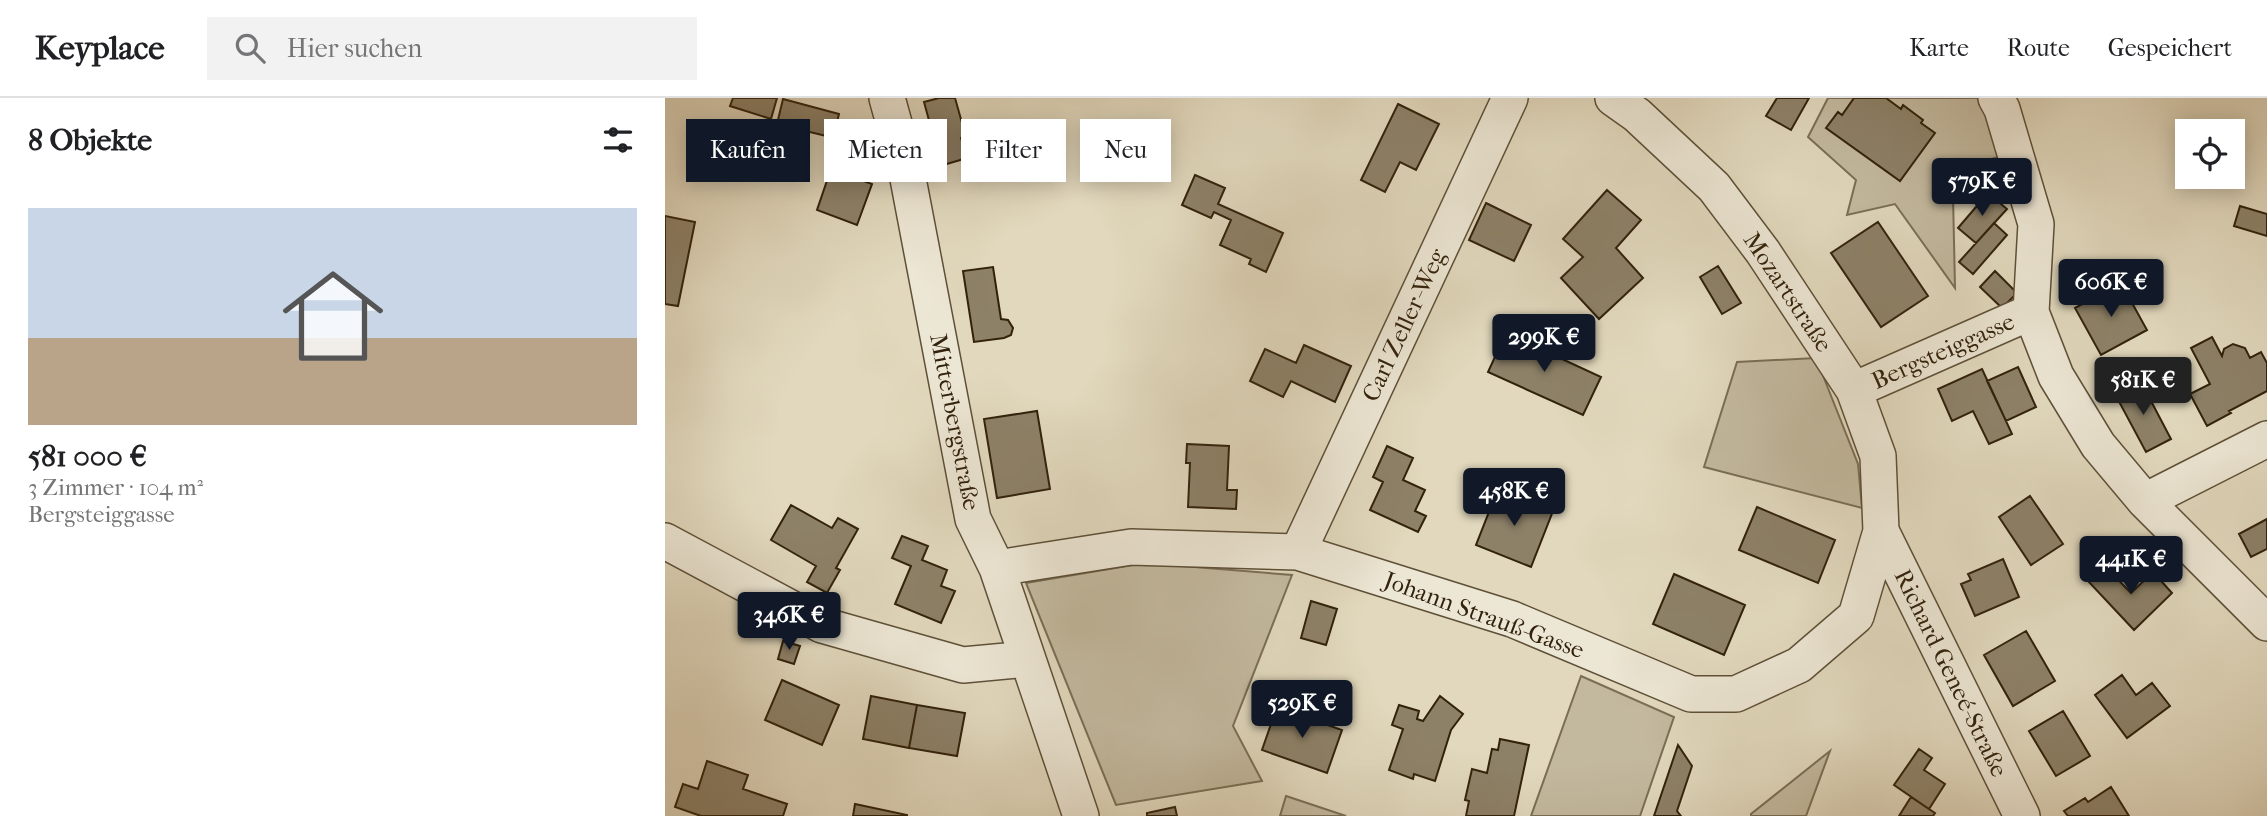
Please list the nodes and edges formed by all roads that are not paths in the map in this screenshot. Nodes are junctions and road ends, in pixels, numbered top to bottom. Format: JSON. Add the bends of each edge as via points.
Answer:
{"nodes":[{"id":1,"x":887,"y":98,"type":"edge"},
{"id":2,"x":1510,"y":98,"type":"edge"},
{"id":3,"x":1613,"y":98,"type":"edge"},
{"id":4,"x":1996,"y":98,"type":"edge"},
{"id":5,"x":2031,"y":312,"type":"junction"},
{"id":6,"x":1854,"y":390,"type":"junction"},
{"id":7,"x":2267,"y":439,"type":"edge"},
{"id":8,"x":2145,"y":501,"type":"junction"},
{"id":9,"x":1881,"y":531,"type":"junction"},
{"id":10,"x":665,"y":541,"type":"edge"},
{"id":11,"x":1298,"y":552,"type":"junction"},
{"id":12,"x":997,"y":568,"type":"junction"},
{"id":13,"x":2267,"y":623,"type":"edge"},
{"id":14,"x":1027,"y":659,"type":"junction"},
{"id":15,"x":1081,"y":816,"type":"edge"},
{"id":16,"x":2022,"y":816,"type":"edge"}],
"edges":[{"from":1,"to":12,"type":"street","name":"Mitterbergstraße","via":[[905,163],[972,519]]},
{"from":2,"to":11,"type":"street","name":"Carl Zeller-Weg"},
{"from":3,"to":6,"type":"street","name":"Mozartstraße","via":[[1714,187]]},
{"from":4,"to":5,"type":"street","name":"Bergsteiggasse","via":[[2036,224]]},
{"from":5,"to":6,"type":"street","name":"Bergsteiggasse"},
{"from":5,"to":8,"type":"street","name":"Bergsteiggasse","via":[[2056,376],[2098,445]]},
{"from":6,"to":9,"type":"street","name":"Mozartstraße","via":[[1878,456]]},
{"from":7,"to":8,"type":"street"},
{"from":8,"to":13,"type":"street","name":"Bergsteiggasse"},
{"from":9,"to":11,"type":"street","name":"Johann Strauß-Gasse","via":[[1856,616],[1799,665],[1736,694],[1691,694],[1512,619]]},
{"from":9,"to":16,"type":"street","name":"Richard Geneé-Straße"},
{"from":10,"to":14,"type":"street","via":[[823,625],[963,665]]},
{"from":11,"to":12,"type":"street","name":"Johann Strauß-Gasse","via":[[1131,547]]},
{"from":12,"to":14,"type":"street","name":"Mitterbergstraße"},
{"from":14,"to":15,"type":"street","name":"Mitterbergstraße"}]}
